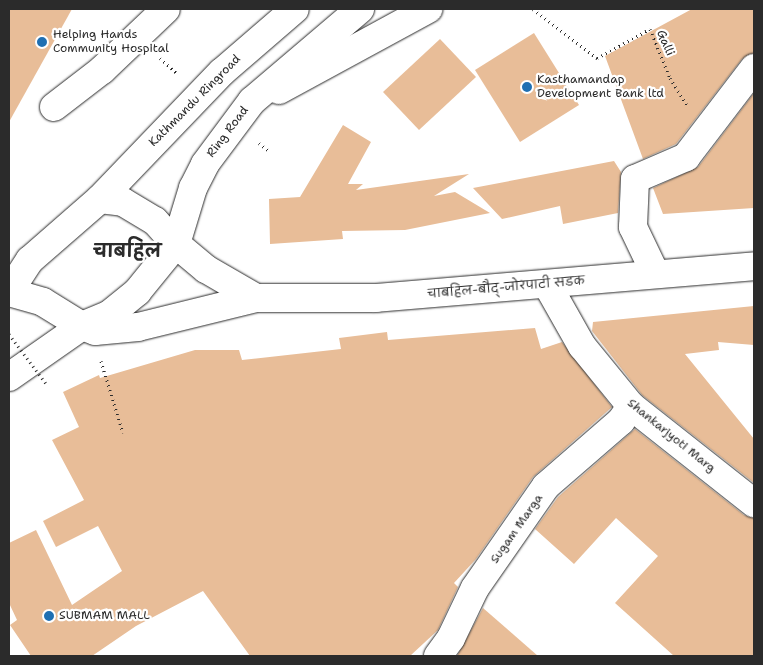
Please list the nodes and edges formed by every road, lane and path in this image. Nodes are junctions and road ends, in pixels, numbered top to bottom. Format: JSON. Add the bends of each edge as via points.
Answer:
{"nodes":[{"id":1,"x":166,"y":9,"type":"edge"},
{"id":2,"x":295,"y":9,"type":"edge"},
{"id":3,"x":360,"y":9,"type":"edge"},
{"id":4,"x":428,"y":9,"type":"edge"},
{"id":5,"x":533,"y":9,"type":"edge"},
{"id":6,"x":754,"y":68,"type":"edge"},
{"id":7,"x":252,"y":101,"type":"junction"},
{"id":8,"x":54,"y":107,"type":"dead end"},
{"id":9,"x":692,"y":110,"type":"dead end"},
{"id":10,"x":100,"y":199,"type":"junction"},
{"id":11,"x":176,"y":244,"type":"junction"},
{"id":12,"x":754,"y":266,"type":"edge"},
{"id":13,"x":655,"y":273,"type":"junction"},
{"id":14,"x":548,"y":286,"type":"junction"},
{"id":15,"x":9,"y":292,"type":"edge"},
{"id":16,"x":256,"y":298,"type":"junction"},
{"id":17,"x":88,"y":328,"type":"junction"},
{"id":18,"x":9,"y":334,"type":"edge"},
{"id":19,"x":9,"y":377,"type":"edge"},
{"id":20,"x":48,"y":386,"type":"dead end"},
{"id":21,"x":626,"y":414,"type":"junction"},
{"id":22,"x":123,"y":433,"type":"dead end"},
{"id":23,"x":754,"y":502,"type":"edge"},
{"id":24,"x":438,"y":656,"type":"edge"}],
"edges":[{"from":1,"to":8,"type":"main road","via":[[102,70]]},
{"from":2,"to":10,"type":"main road","name":"Kathmandu Ringroad","via":[[222,72]]},
{"from":3,"to":7,"type":"main road"},
{"from":4,"to":7,"type":"main road","via":[[293,84]]},
{"from":5,"to":9,"type":"path","name":"Galli","via":[[598,58],[650,29],[670,78]]},
{"from":6,"to":13,"type":"main road","via":[[686,157],[635,180],[633,227]]},
{"from":7,"to":11,"type":"main road","name":"Ring Road","via":[[205,164],[193,188]]},
{"from":10,"to":11,"type":"main road","via":[[123,202],[155,221]]},
{"from":10,"to":15,"type":"main road","name":"Kathmandu Ringroad","via":[[30,260]]},
{"from":11,"to":16,"type":"main road","via":[[206,269]]},
{"from":11,"to":17,"type":"main road","via":[[137,292]]},
{"from":12,"to":13,"type":"main road","name":"चाबहिल-बौद्-जोरपाटी सडक"},
{"from":13,"to":14,"type":"main road","name":"चाबहिल-बौद्-जोरपाटी सडक"},
{"from":14,"to":16,"type":"main road","name":"चाबहिल-बौद्-जोरपाटी सडक","via":[[376,298]]},
{"from":14,"to":21,"type":"main road","name":"Shankarjyoti Marg"},
{"from":15,"to":17,"type":"main road","name":"Kathmandu Ringroad","via":[[43,302]]},
{"from":16,"to":17,"type":"main road","name":"चाबहिल-बौद्-जोरपाटी सडक","via":[[138,327]]},
{"from":17,"to":19,"type":"main road"},
{"from":17,"to":22,"type":"path"},
{"from":18,"to":20,"type":"path","bridge":true},
{"from":21,"to":23,"type":"main road","name":"Shankarjyoti Marg"},
{"from":21,"to":24,"type":"main road","name":"Sugam Marga","via":[[546,486],[475,588],[451,638]]}]}
